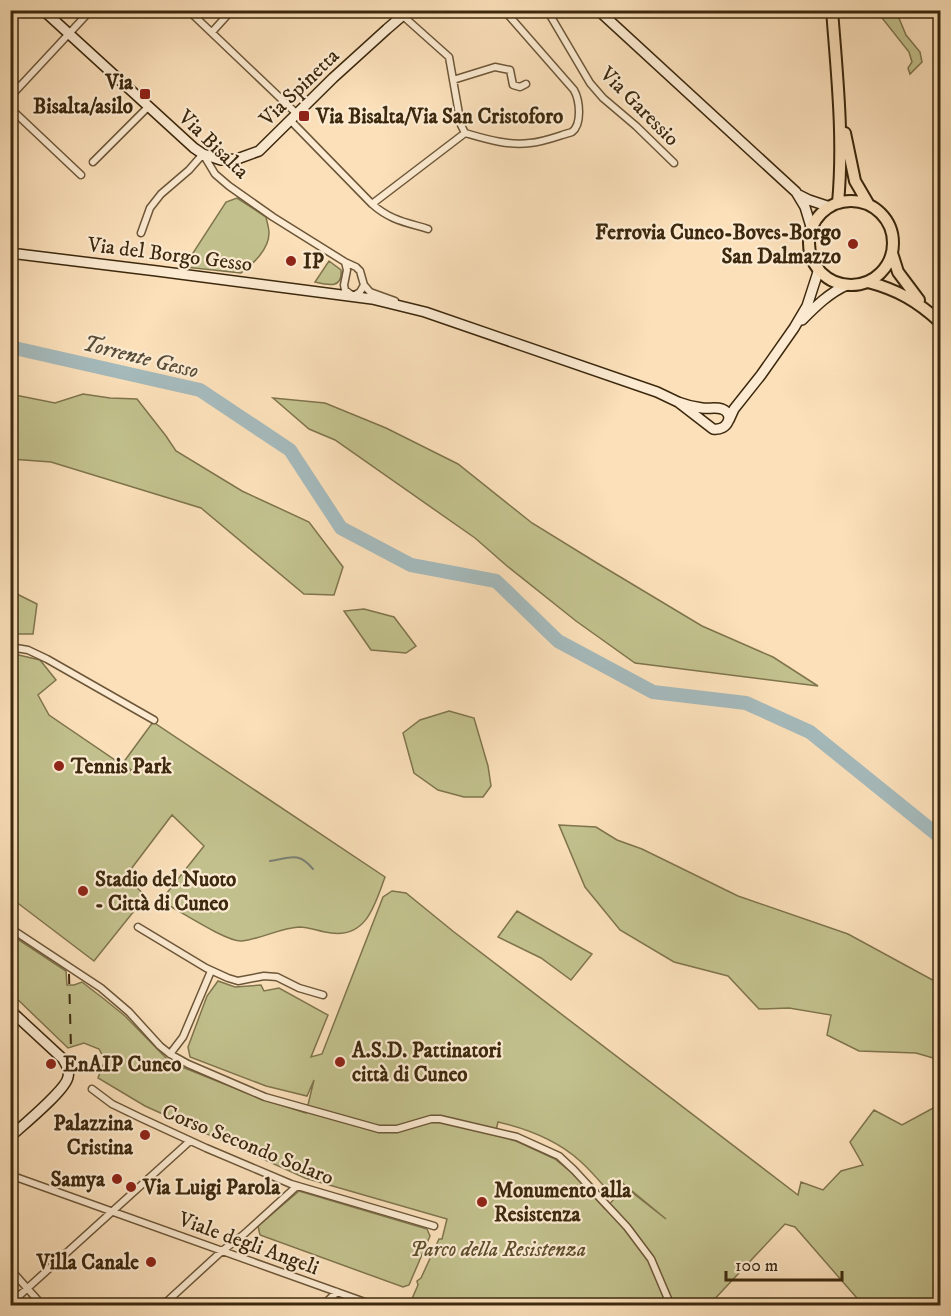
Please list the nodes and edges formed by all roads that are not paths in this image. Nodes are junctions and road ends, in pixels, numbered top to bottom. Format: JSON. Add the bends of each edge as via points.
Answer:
{"nodes":[{"id":1,"x":43,"y":10,"type":"edge"},
{"id":2,"x":91,"y":10,"type":"edge"},
{"id":3,"x":188,"y":10,"type":"edge"},
{"id":4,"x":232,"y":10,"type":"edge"},
{"id":5,"x":504,"y":10,"type":"edge"},
{"id":6,"x":547,"y":10,"type":"edge"},
{"id":7,"x":598,"y":10,"type":"edge"},
{"id":8,"x":832,"y":10,"type":"edge"},
{"id":9,"x":406,"y":13,"type":"edge"},
{"id":10,"x":212,"y":32,"type":"junction"},
{"id":11,"x":68,"y":34,"type":"junction"},
{"id":12,"x":453,"y":80,"type":"junction"},
{"id":13,"x":526,"y":84,"type":"dead end"},
{"id":14,"x":10,"y":97,"type":"edge"},
{"id":15,"x":840,"y":103,"type":"junction"},
{"id":16,"x":148,"y":107,"type":"junction"},
{"id":17,"x":10,"y":108,"type":"edge"},
{"id":18,"x":293,"y":117,"type":"junction"},
{"id":19,"x":465,"y":133,"type":"junction"},
{"id":20,"x":203,"y":154,"type":"junction"},
{"id":21,"x":93,"y":162,"type":"dead end"},
{"id":22,"x":674,"y":164,"type":"dead end"},
{"id":23,"x":81,"y":175,"type":"dead end"},
{"id":24,"x":798,"y":195,"type":"junction"},
{"id":25,"x":372,"y":204,"type":"junction"},
{"id":26,"x":834,"y":205,"type":"junction"},
{"id":27,"x":869,"y":205,"type":"junction"},
{"id":28,"x":428,"y":229,"type":"dead end"},
{"id":29,"x":812,"y":230,"type":"junction"},
{"id":30,"x":141,"y":233,"type":"dead end"},
{"id":31,"x":10,"y":253,"type":"edge"},
{"id":32,"x":892,"y":253,"type":"junction"},
{"id":33,"x":345,"y":262,"type":"junction"},
{"id":34,"x":819,"y":269,"type":"junction"},
{"id":35,"x":868,"y":282,"type":"junction"},
{"id":36,"x":345,"y":285,"type":"junction"},
{"id":37,"x":364,"y":285,"type":"junction"},
{"id":38,"x":847,"y":285,"type":"junction"},
{"id":39,"x":326,"y":292,"type":"junction"},
{"id":40,"x":353,"y":297,"type":"junction"},
{"id":41,"x":925,"y":308,"type":"junction"},
{"id":42,"x":425,"y":312,"type":"junction"},
{"id":43,"x":940,"y":322,"type":"edge"},
{"id":44,"x":794,"y":328,"type":"junction"},
{"id":45,"x":745,"y":395,"type":"junction"},
{"id":46,"x":678,"y":402,"type":"junction"},
{"id":47,"x":715,"y":408,"type":"junction"},
{"id":48,"x":729,"y":420,"type":"junction"},
{"id":49,"x":708,"y":424,"type":"junction"},
{"id":50,"x":10,"y":646,"type":"edge"},
{"id":51,"x":154,"y":720,"type":"dead end"},
{"id":52,"x":138,"y":927,"type":"dead end"},
{"id":53,"x":10,"y":928,"type":"edge"},
{"id":54,"x":211,"y":971,"type":"junction"},
{"id":55,"x":323,"y":995,"type":"dead end"},
{"id":56,"x":10,"y":1010,"type":"edge"},
{"id":57,"x":170,"y":1054,"type":"junction"},
{"id":58,"x":92,"y":1089,"type":"dead end"},
{"id":59,"x":10,"y":1137,"type":"edge"},
{"id":60,"x":190,"y":1141,"type":"junction"},
{"id":61,"x":10,"y":1175,"type":"edge"},
{"id":62,"x":297,"y":1186,"type":"junction"},
{"id":63,"x":114,"y":1211,"type":"junction"},
{"id":64,"x":434,"y":1226,"type":"dead end"},
{"id":65,"x":222,"y":1251,"type":"junction"},
{"id":66,"x":10,"y":1269,"type":"edge"},
{"id":67,"x":27,"y":1289,"type":"junction"},
{"id":68,"x":337,"y":1292,"type":"junction"},
{"id":69,"x":10,"y":1304,"type":"edge"},
{"id":70,"x":43,"y":1305,"type":"edge"},
{"id":71,"x":162,"y":1305,"type":"edge"},
{"id":72,"x":322,"y":1305,"type":"edge"},
{"id":73,"x":376,"y":1305,"type":"edge"},
{"id":74,"x":671,"y":1305,"type":"edge"}],
"edges":[{"from":1,"to":11,"type":"main road","name":"Via Bisalta"},
{"from":2,"to":11,"type":"street"},
{"from":3,"to":10,"type":"street"},
{"from":4,"to":10,"type":"street"},
{"from":5,"to":19,"type":"street","via":[[577,94],[578,122],[572,132],[531,143],[514,144]]},
{"from":6,"to":22,"type":"street","name":"Via Garessio","via":[[590,83]]},
{"from":7,"to":24,"type":"main road"},
{"from":8,"to":15,"type":"main road"},
{"from":9,"to":12,"type":"street","via":[[450,57]]},
{"from":9,"to":18,"type":"main road","name":"Via Spinetta"},
{"from":10,"to":18,"type":"street"},
{"from":11,"to":14,"type":"street"},
{"from":11,"to":16,"type":"main road","name":"Via Bisalta"},
{"from":12,"to":13,"type":"street","via":[[495,67],[510,70],[513,85]]},
{"from":12,"to":19,"type":"street"},
{"from":15,"to":26,"type":"main road","via":[[840,179]]},
{"from":15,"to":27,"type":"main road","via":[[855,182]]},
{"from":16,"to":20,"type":"main road","name":"Via Bisalta"},
{"from":16,"to":21,"type":"street"},
{"from":17,"to":23,"type":"street"},
{"from":18,"to":20,"type":"main road","name":"Via Spinetta","via":[[259,151],[221,160]]},
{"from":18,"to":25,"type":"street"},
{"from":19,"to":25,"type":"street"},
{"from":20,"to":30,"type":"street","via":[[150,208]]},
{"from":20,"to":33,"type":"street","name":"Via Bisalta","via":[[215,174],[229,186]]},
{"from":24,"to":26,"type":"main road"},
{"from":24,"to":29,"type":"main road"},
{"from":25,"to":28,"type":"street","via":[[392,219]]},
{"from":26,"to":27,"type":"main road","via":[[849,201]]},
{"from":26,"to":29,"type":"main road","via":[[822,213]]},
{"from":27,"to":32,"type":"main road","via":[[889,225]]},
{"from":29,"to":34,"type":"main road","via":[[810,251]]},
{"from":31,"to":39,"type":"main road","name":"Via del Borgo Gesso"},
{"from":32,"to":35,"type":"main road","via":[[879,275]]},
{"from":32,"to":41,"type":"main road","via":[[898,272]]},
{"from":33,"to":36,"type":"street"},
{"from":33,"to":37,"type":"street","name":"Via Bisalta","via":[[360,271]]},
{"from":34,"to":38,"type":"main road"},
{"from":34,"to":44,"type":"main road","via":[[807,306]]},
{"from":35,"to":38,"type":"main road"},
{"from":35,"to":41,"type":"main road","via":[[889,287]]},
{"from":36,"to":39,"type":"street","name":"Via del Borgo Gesso"},
{"from":36,"to":40,"type":"street"},
{"from":37,"to":40,"type":"street"},
{"from":37,"to":42,"type":"street","name":"Via Bisalta","via":[[370,292]]},
{"from":38,"to":44,"type":"main road","via":[[817,305]]},
{"from":39,"to":40,"type":"main road","name":"Via del Borgo Gesso"},
{"from":40,"to":42,"type":"main road","name":"Via del Borgo Gesso"},
{"from":41,"to":43,"type":"main road"},
{"from":42,"to":46,"type":"main road","name":"Via Bisalta"},
{"from":44,"to":45,"type":"main road"},
{"from":45,"to":47,"type":"main road","via":[[732,404]]},
{"from":45,"to":48,"type":"main road"},
{"from":46,"to":47,"type":"main road","name":"Via Bisalta"},
{"from":46,"to":49,"type":"main road","name":"Via Bisalta"},
{"from":47,"to":48,"type":"main road","via":[[724,410]]},
{"from":47,"to":49,"type":"main road","via":[[708,414]]},
{"from":48,"to":49,"type":"main road","via":[[720,430]]},
{"from":50,"to":51,"type":"street","via":[[47,658]]},
{"from":52,"to":54,"type":"street"},
{"from":53,"to":57,"type":"street","via":[[101,988]]},
{"from":54,"to":55,"type":"street","via":[[238,981],[277,977]]},
{"from":54,"to":57,"type":"street","via":[[183,1037]]},
{"from":56,"to":59,"type":"main road","via":[[63,1059],[69,1077]]},
{"from":57,"to":74,"type":"street","via":[[266,1097],[358,1124],[397,1130],[440,1119],[517,1137],[559,1156],[627,1227],[651,1259]]},
{"from":58,"to":60,"type":"street","name":"Corso Secondo Solaro","via":[[112,1104]]},
{"from":60,"to":62,"type":"street","name":"Corso Secondo Solaro"},
{"from":60,"to":63,"type":"street"},
{"from":61,"to":63,"type":"street","name":"Viale degli Angeli"},
{"from":62,"to":64,"type":"street","name":"Corso Secondo Solaro"},
{"from":62,"to":65,"type":"street"},
{"from":63,"to":65,"type":"street","name":"Viale degli Angeli"},
{"from":63,"to":67,"type":"street"},
{"from":65,"to":68,"type":"street","name":"Viale degli Angeli"},
{"from":65,"to":71,"type":"street"},
{"from":66,"to":67,"type":"street"},
{"from":67,"to":69,"type":"street"},
{"from":67,"to":70,"type":"street"},
{"from":68,"to":72,"type":"street"},
{"from":68,"to":73,"type":"street","name":"Viale degli Angeli"}]}
